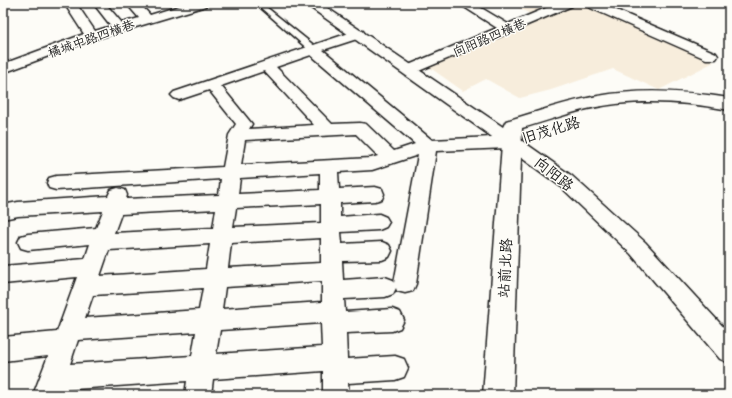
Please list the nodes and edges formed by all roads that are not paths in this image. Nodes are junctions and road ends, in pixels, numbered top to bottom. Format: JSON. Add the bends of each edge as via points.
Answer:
{"nodes":[{"id":1,"x":99,"y":3,"type":"edge"},
{"id":2,"x":132,"y":3,"type":"edge"},
{"id":3,"x":311,"y":3,"type":"edge"},
{"id":4,"x":464,"y":3,"type":"edge"},
{"id":5,"x":568,"y":3,"type":"edge"},
{"id":6,"x":590,"y":3,"type":"edge"},
{"id":7,"x":75,"y":4,"type":"edge"},
{"id":8,"x":197,"y":4,"type":"edge"},
{"id":9,"x":263,"y":7,"type":"dead end"},
{"id":10,"x":167,"y":8,"type":"edge"},
{"id":11,"x":147,"y":19,"type":"junction"},
{"id":12,"x":119,"y":28,"type":"junction"},
{"id":13,"x":507,"y":29,"type":"junction"},
{"id":14,"x":358,"y":34,"type":"junction"},
{"id":15,"x":92,"y":36,"type":"junction"},
{"id":16,"x":313,"y":49,"type":"junction"},
{"id":17,"x":711,"y":56,"type":"dead end"},
{"id":18,"x":266,"y":65,"type":"junction"},
{"id":19,"x":3,"y":69,"type":"edge"},
{"id":20,"x":409,"y":70,"type":"junction"},
{"id":21,"x":212,"y":84,"type":"junction"},
{"id":22,"x":179,"y":95,"type":"dead end"},
{"id":23,"x":729,"y":104,"type":"edge"},
{"id":24,"x":729,"y":115,"type":"edge"},
{"id":25,"x":329,"y":131,"type":"junction"},
{"id":26,"x":237,"y":135,"type":"junction"},
{"id":27,"x":512,"y":142,"type":"junction"},
{"id":28,"x":428,"y":146,"type":"junction"},
{"id":29,"x":391,"y":158,"type":"junction"},
{"id":30,"x":329,"y":167,"type":"junction"},
{"id":31,"x":231,"y":173,"type":"junction"},
{"id":32,"x":124,"y":179,"type":"junction"},
{"id":33,"x":56,"y":183,"type":"dead end"},
{"id":34,"x":375,"y":194,"type":"dead end"},
{"id":35,"x":329,"y":196,"type":"junction"},
{"id":36,"x":227,"y":201,"type":"junction"},
{"id":37,"x":114,"y":205,"type":"junction"},
{"id":38,"x":3,"y":212,"type":"edge"},
{"id":39,"x":379,"y":222,"type":"dead end"},
{"id":40,"x":330,"y":227,"type":"junction"},
{"id":41,"x":222,"y":236,"type":"junction"},
{"id":42,"x":102,"y":239,"type":"junction"},
{"id":43,"x":28,"y":242,"type":"dead end"},
{"id":44,"x":382,"y":251,"type":"dead end"},
{"id":45,"x":3,"y":275,"type":"edge"},
{"id":46,"x":88,"y":277,"type":"junction"},
{"id":47,"x":216,"y":278,"type":"junction"},
{"id":48,"x":332,"y":290,"type":"junction"},
{"id":49,"x":209,"y":320,"type":"junction"},
{"id":50,"x":392,"y":320,"type":"dead end"},
{"id":51,"x":67,"y":337,"type":"junction"},
{"id":52,"x":3,"y":349,"type":"edge"},
{"id":53,"x":729,"y":351,"type":"edge"},
{"id":54,"x":202,"y":367,"type":"junction"},
{"id":55,"x":395,"y":368,"type":"dead end"},
{"id":56,"x":335,"y":375,"type":"edge"},
{"id":57,"x":49,"y":387,"type":"edge"},
{"id":58,"x":198,"y":395,"type":"edge"},
{"id":59,"x":498,"y":395,"type":"edge"}],
"edges":[{"from":1,"to":12,"type":"street"},
{"from":2,"to":11,"type":"street"},
{"from":3,"to":14,"type":"main road","name":"向阳路"},
{"from":4,"to":13,"type":"street"},
{"from":5,"to":13,"type":"street","name":"向阳路四横巷"},
{"from":6,"to":17,"type":"street"},
{"from":7,"to":15,"type":"street"},
{"from":8,"to":10,"type":"street","name":"橘城中路四横巷"},
{"from":9,"to":16,"type":"lane"},
{"from":10,"to":11,"type":"street","name":"橘城中路四横巷"},
{"from":11,"to":12,"type":"street","name":"橘城中路四横巷"},
{"from":12,"to":15,"type":"street","name":"橘城中路四横巷"},
{"from":13,"to":20,"type":"street","name":"向阳路四横巷"},
{"from":14,"to":16,"type":"street"},
{"from":14,"to":20,"type":"main road","name":"向阳路"},
{"from":15,"to":19,"type":"street","name":"橘城中路四横巷"},
{"from":16,"to":18,"type":"street"},
{"from":16,"to":28,"type":"street"},
{"from":18,"to":21,"type":"street"},
{"from":18,"to":25,"type":"street"},
{"from":20,"to":27,"type":"main road","name":"向阳路"},
{"from":21,"to":22,"type":"street"},
{"from":21,"to":26,"type":"street","via":[[244,124]]},
{"from":23,"to":27,"type":"main road","name":"旧茂化路","via":[[656,96],[596,101],[512,125]]},
{"from":24,"to":27,"type":"main road","name":"旧茂化路","via":[[684,108],[608,112]]},
{"from":25,"to":26,"type":"street"},
{"from":25,"to":29,"type":"street","via":[[360,128]]},
{"from":26,"to":31,"type":"street"},
{"from":27,"to":28,"type":"street"},
{"from":27,"to":53,"type":"street","name":"向阳路","via":[[566,181],[638,248]]},
{"from":27,"to":59,"type":"main road","name":"站前北路"},
{"from":28,"to":29,"type":"street"},
{"from":28,"to":48,"type":"street","via":[[395,286]]},
{"from":29,"to":30,"type":"street","via":[[372,164]]},
{"from":30,"to":31,"type":"street"},
{"from":30,"to":35,"type":"street"},
{"from":31,"to":32,"type":"street"},
{"from":31,"to":36,"type":"street"},
{"from":32,"to":33,"type":"street"},
{"from":32,"to":37,"type":"street"},
{"from":34,"to":35,"type":"street"},
{"from":35,"to":36,"type":"street"},
{"from":35,"to":40,"type":"street"},
{"from":36,"to":37,"type":"street"},
{"from":36,"to":41,"type":"street"},
{"from":37,"to":38,"type":"street","via":[[18,209]]},
{"from":37,"to":42,"type":"street"},
{"from":39,"to":40,"type":"street"},
{"from":40,"to":41,"type":"street"},
{"from":40,"to":48,"type":"street"},
{"from":41,"to":42,"type":"street"},
{"from":41,"to":47,"type":"street"},
{"from":42,"to":43,"type":"street"},
{"from":42,"to":46,"type":"street"},
{"from":44,"to":48,"type":"street"},
{"from":45,"to":46,"type":"street"},
{"from":46,"to":47,"type":"street"},
{"from":46,"to":51,"type":"street"},
{"from":47,"to":48,"type":"street"},
{"from":47,"to":49,"type":"street"},
{"from":48,"to":49,"type":"street"},
{"from":48,"to":50,"type":"street"},
{"from":48,"to":56,"type":"street"},
{"from":49,"to":51,"type":"street"},
{"from":49,"to":54,"type":"street"},
{"from":51,"to":52,"type":"street"},
{"from":51,"to":57,"type":"street"},
{"from":54,"to":56,"type":"street"},
{"from":54,"to":57,"type":"street"},
{"from":54,"to":58,"type":"street"},
{"from":55,"to":56,"type":"street"}]}
